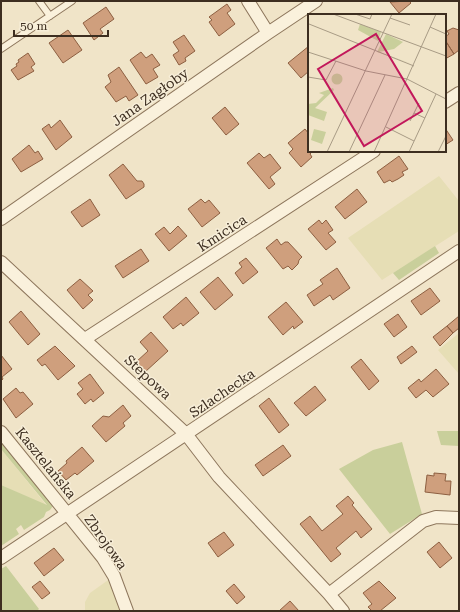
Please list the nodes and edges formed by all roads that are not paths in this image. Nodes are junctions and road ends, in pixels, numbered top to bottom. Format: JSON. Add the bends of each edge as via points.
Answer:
{"nodes":[{"id":1,"x":39,"y":1,"type":"edge"},
{"id":2,"x":72,"y":1,"type":"edge"},
{"id":3,"x":248,"y":1,"type":"edge"},
{"id":4,"x":316,"y":1,"type":"edge"},
{"id":5,"x":50,"y":16,"type":"junction"},
{"id":6,"x":268,"y":33,"type":"junction"},
{"id":7,"x":1,"y":48,"type":"edge"},
{"id":8,"x":459,"y":93,"type":"edge"},
{"id":9,"x":446,"y":101,"type":"edge"},
{"id":10,"x":372,"y":152,"type":"edge"},
{"id":11,"x":1,"y":219,"type":"edge"},
{"id":12,"x":459,"y":252,"type":"edge"},
{"id":13,"x":1,"y":262,"type":"edge"},
{"id":14,"x":85,"y":339,"type":"junction"},
{"id":15,"x":1,"y":432,"type":"edge"},
{"id":16,"x":186,"y":434,"type":"junction"},
{"id":17,"x":68,"y":514,"type":"junction"},
{"id":18,"x":459,"y":518,"type":"edge"},
{"id":19,"x":1,"y":558,"type":"edge"},
{"id":20,"x":329,"y":594,"type":"junction"},
{"id":21,"x":127,"y":611,"type":"edge"},
{"id":22,"x":343,"y":611,"type":"edge"}],
"edges":[{"from":1,"to":5,"type":"lane"},
{"from":2,"to":5,"type":"lane"},
{"from":3,"to":6,"type":"street"},
{"from":4,"to":6,"type":"street","name":"Jana Zagłoby"},
{"from":5,"to":7,"type":"lane"},
{"from":6,"to":11,"type":"street","name":"Jana Zagłoby"},
{"from":8,"to":9,"type":"street"},
{"from":10,"to":14,"type":"street","name":"Kmicica"},
{"from":12,"to":16,"type":"street","name":"Szlachecka"},
{"from":13,"to":14,"type":"street","name":"Stepowa"},
{"from":14,"to":16,"type":"street","name":"Stepowa"},
{"from":15,"to":17,"type":"street","name":"Kasztelańska"},
{"from":16,"to":17,"type":"street","name":"Szlachecka"},
{"from":16,"to":20,"type":"street","name":"Stepowa","via":[[219,477]]},
{"from":17,"to":19,"type":"street","name":"Szlachecka"},
{"from":17,"to":21,"type":"street","name":"Zbrojowa","via":[[110,570]]},
{"from":18,"to":20,"type":"street","via":[[436,517],[423,522]]},
{"from":20,"to":22,"type":"street","name":"Stepowa"}]}
